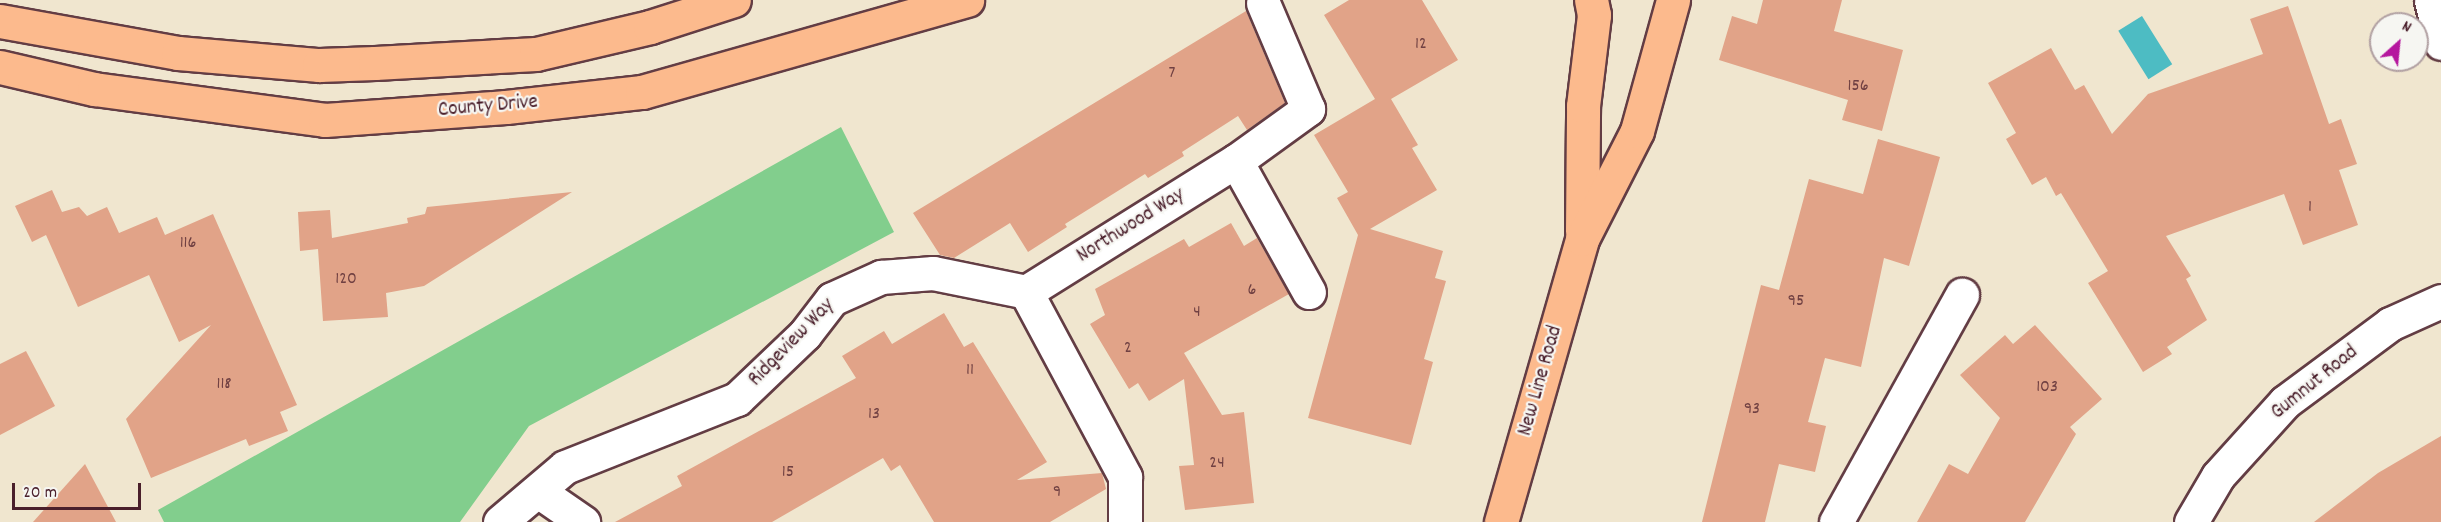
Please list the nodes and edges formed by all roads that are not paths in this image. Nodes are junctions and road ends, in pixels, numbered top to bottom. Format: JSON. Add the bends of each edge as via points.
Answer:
{"nodes":[{"id":1,"x":734,"y":0,"type":"edge"},
{"id":2,"x":967,"y":0,"type":"edge"},
{"id":3,"x":1591,"y":0,"type":"edge"},
{"id":4,"x":1673,"y":0,"type":"edge"},
{"id":5,"x":2431,"y":0,"type":"edge"},
{"id":6,"x":1263,"y":3,"type":"dead end"},
{"id":7,"x":0,"y":21,"type":"edge"},
{"id":8,"x":2441,"y":43,"type":"edge"},
{"id":9,"x":0,"y":68,"type":"edge"},
{"id":10,"x":1236,"y":161,"type":"junction"},
{"id":11,"x":1582,"y":239,"type":"junction"},
{"id":12,"x":1026,"y":292,"type":"junction"},
{"id":13,"x":1309,"y":292,"type":"dead end"},
{"id":14,"x":1962,"y":295,"type":"dead end"},
{"id":15,"x":2441,"y":301,"type":"edge"},
{"id":16,"x":538,"y":491,"type":"junction"},
{"id":17,"x":500,"y":522,"type":"edge"},
{"id":18,"x":583,"y":522,"type":"edge"},
{"id":19,"x":1125,"y":522,"type":"edge"},
{"id":20,"x":1501,"y":522,"type":"edge"},
{"id":21,"x":1836,"y":522,"type":"edge"},
{"id":22,"x":2191,"y":522,"type":"edge"}],
"edges":[{"from":1,"to":7,"type":"main road","via":[[650,27],[536,54],[375,63],[319,64],[178,53]]},
{"from":2,"to":9,"type":"main road","name":"County Drive","via":[[642,92],[325,120],[94,89]]},
{"from":3,"to":11,"type":"main road","name":"New Line Road","via":[[1594,15],[1583,106]]},
{"from":4,"to":11,"type":"main road","name":"New Line Road","via":[[1637,131]]},
{"from":5,"to":8,"type":"street"},
{"from":6,"to":10,"type":"street","name":"Northwood Way","via":[[1308,109]]},
{"from":10,"to":12,"type":"street","name":"Northwood Way"},
{"from":10,"to":13,"type":"street"},
{"from":11,"to":20,"type":"main road","name":"New Line Road"},
{"from":12,"to":16,"type":"street","name":"Ridgeview Way","via":[[933,273],[881,277],[832,298],[804,334],[737,399],[565,467]]},
{"from":12,"to":19,"type":"street","via":[[1125,477]]},
{"from":14,"to":21,"type":"street"},
{"from":15,"to":22,"type":"street","name":"Gumnut Road","via":[[2390,324],[2285,402],[2218,476]]},
{"from":16,"to":17,"type":"street","name":"Ridgeview Way"},
{"from":16,"to":18,"type":"street"}]}
